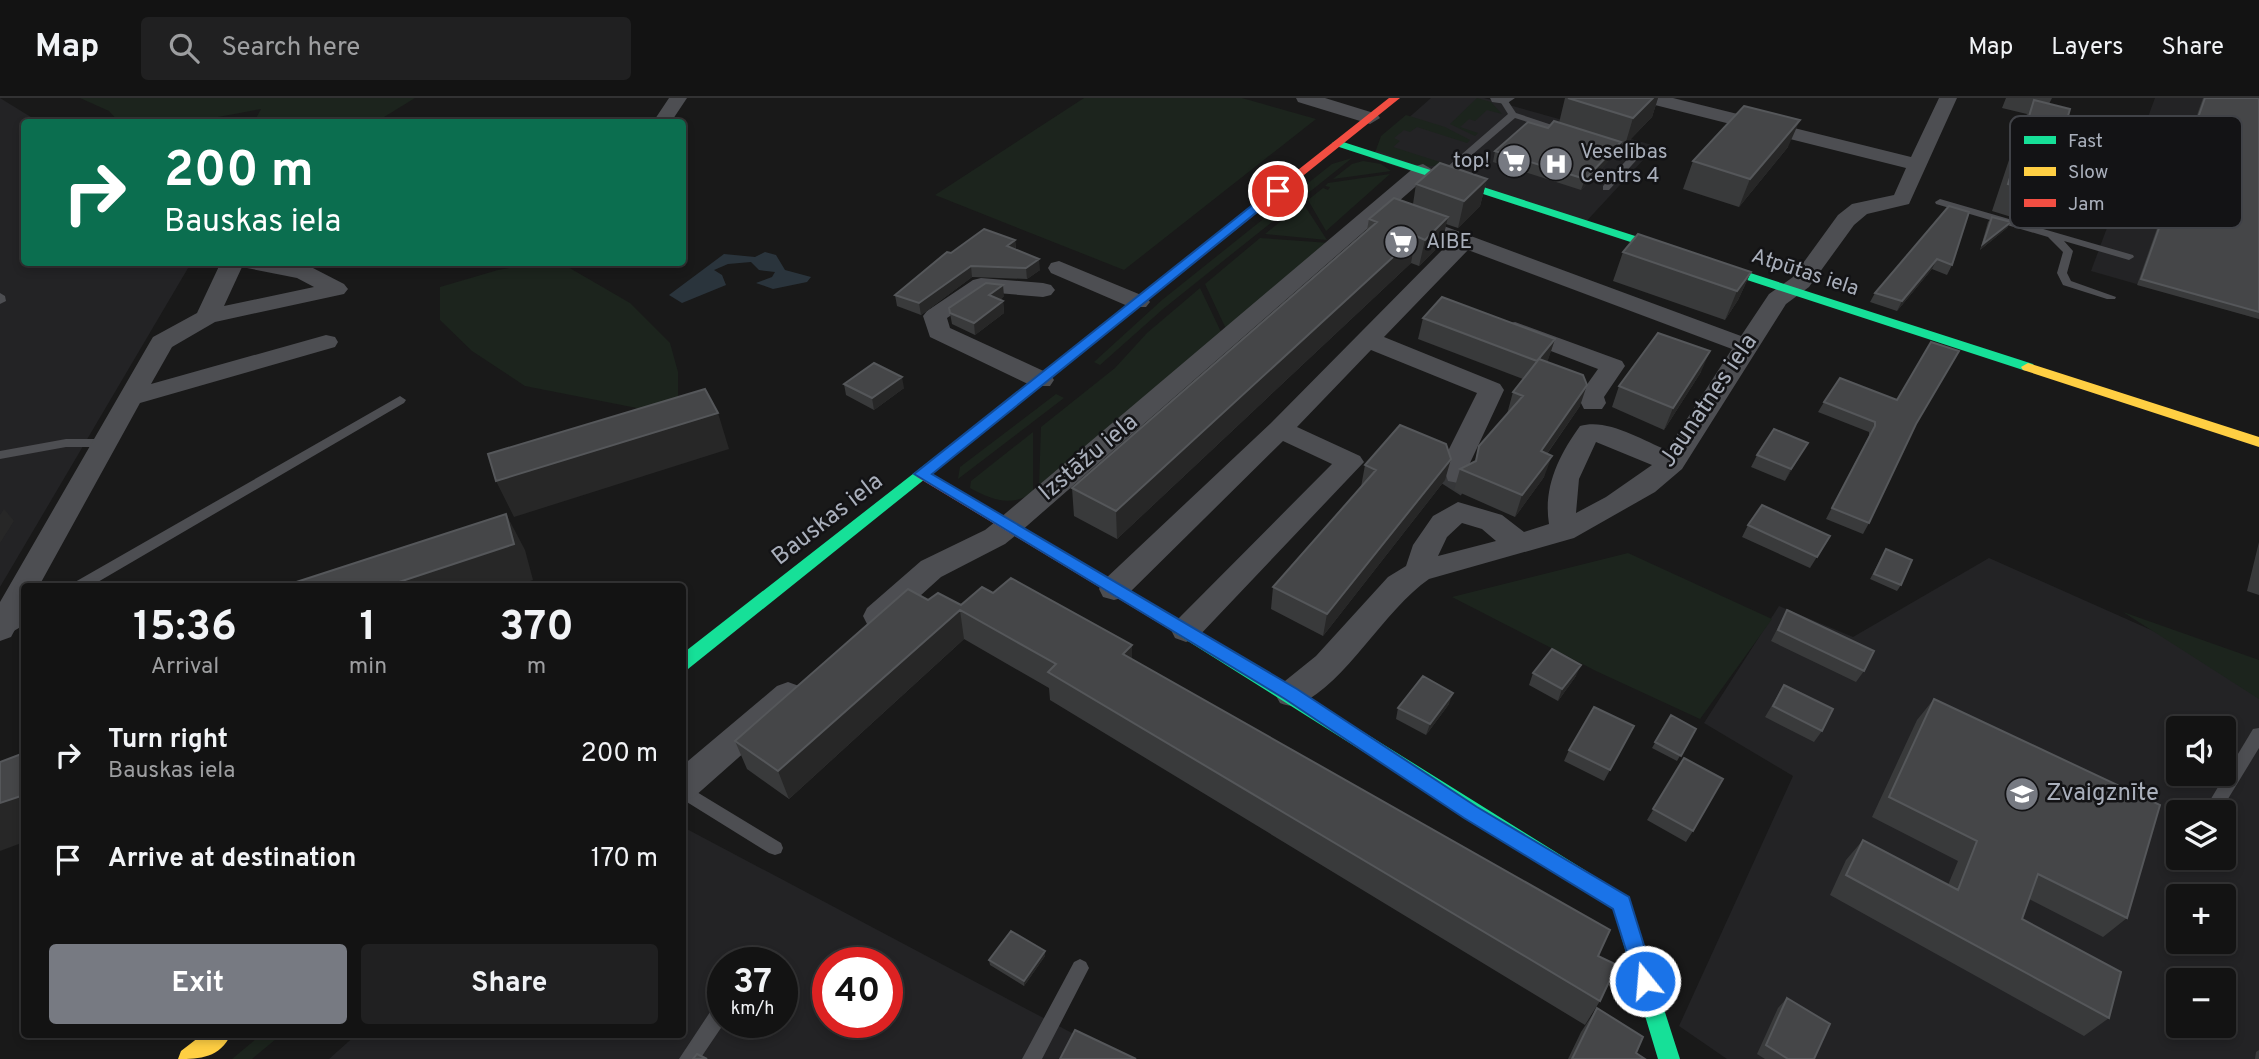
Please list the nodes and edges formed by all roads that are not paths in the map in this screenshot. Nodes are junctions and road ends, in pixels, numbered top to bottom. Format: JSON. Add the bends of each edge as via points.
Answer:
{"nodes":[{"id":1,"x":678,"y":98,"type":"edge"},
{"id":2,"x":1305,"y":98,"type":"edge"},
{"id":3,"x":1395,"y":98,"type":"edge"},
{"id":4,"x":1650,"y":98,"type":"edge"},
{"id":5,"x":1948,"y":98,"type":"edge"},
{"id":6,"x":1505,"y":102,"type":"edge"},
{"id":7,"x":1678,"y":102,"type":"edge"},
{"id":8,"x":1370,"y":118,"type":"junction"},
{"id":9,"x":664,"y":119,"type":"edge"},
{"id":10,"x":1572,"y":133,"type":"edge"},
{"id":11,"x":1585,"y":137,"type":"edge"},
{"id":12,"x":1337,"y":143,"type":"junction"},
{"id":13,"x":1917,"y":164,"type":"junction"},
{"id":14,"x":1433,"y":173,"type":"junction"},
{"id":15,"x":1606,"y":188,"type":"dead end"},
{"id":16,"x":1940,"y":202,"type":"dead end"},
{"id":17,"x":1380,"y":210,"type":"junction"},
{"id":18,"x":2010,"y":223,"type":"edge"},
{"id":19,"x":2029,"y":228,"type":"edge"},
{"id":20,"x":2049,"y":234,"type":"junction"},
{"id":21,"x":1464,"y":242,"type":"junction"},
{"id":22,"x":2129,"y":257,"type":"dead end"},
{"id":23,"x":231,"y":266,"type":"edge"},
{"id":24,"x":269,"y":266,"type":"edge"},
{"id":25,"x":1059,"y":268,"type":"dead end"},
{"id":26,"x":1787,"y":289,"type":"junction"},
{"id":27,"x":1043,"y":290,"type":"dead end"},
{"id":28,"x":2111,"y":297,"type":"dead end"},
{"id":29,"x":1138,"y":302,"type":"junction"},
{"id":30,"x":207,"y":317,"type":"junction"},
{"id":31,"x":1495,"y":321,"type":"edge"},
{"id":32,"x":1369,"y":340,"type":"junction"},
{"id":33,"x":326,"y":342,"type":"dead end"},
{"id":34,"x":1746,"y":346,"type":"junction"},
{"id":35,"x":1041,"y":380,"type":"junction"},
{"id":36,"x":130,"y":398,"type":"junction"},
{"id":37,"x":400,"y":400,"type":"dead end"},
{"id":38,"x":1590,"y":416,"type":"junction"},
{"id":39,"x":1280,"y":429,"type":"junction"},
{"id":40,"x":2259,"y":442,"type":"edge"},
{"id":41,"x":105,"y":443,"type":"junction"},
{"id":42,"x":0,"y":455,"type":"edge"},
{"id":43,"x":1672,"y":463,"type":"junction"},
{"id":44,"x":922,"y":474,"type":"junction"},
{"id":45,"x":1455,"y":491,"type":"junction"},
{"id":46,"x":1010,"y":525,"type":"junction"},
{"id":47,"x":1564,"y":531,"type":"junction"},
{"id":48,"x":1519,"y":544,"type":"junction"},
{"id":49,"x":1420,"y":571,"type":"junction"},
{"id":50,"x":27,"y":583,"type":"edge"},
{"id":51,"x":85,"y":583,"type":"edge"},
{"id":52,"x":1114,"y":589,"type":"junction"},
{"id":53,"x":21,"y":593,"type":"edge"},
{"id":54,"x":21,"y":620,"type":"edge"},
{"id":55,"x":1186,"y":630,"type":"junction"},
{"id":56,"x":0,"y":631,"type":"edge"},
{"id":57,"x":855,"y":636,"type":"edge"},
{"id":58,"x":686,"y":661,"type":"edge"},
{"id":59,"x":815,"y":671,"type":"edge"},
{"id":60,"x":1291,"y":694,"type":"junction"},
{"id":61,"x":2259,"y":734,"type":"edge"},
{"id":62,"x":686,"y":785,"type":"edge"},
{"id":63,"x":686,"y":792,"type":"edge"},
{"id":64,"x":2218,"y":800,"type":"edge"},
{"id":65,"x":775,"y":849,"type":"dead end"},
{"id":66,"x":1080,"y":968,"type":"dead end"},
{"id":67,"x":707,"y":1033,"type":"edge"},
{"id":68,"x":215,"y":1038,"type":"edge"},
{"id":69,"x":189,"y":1059,"type":"edge"},
{"id":70,"x":689,"y":1059,"type":"edge"},
{"id":71,"x":1032,"y":1059,"type":"edge"},
{"id":72,"x":1669,"y":1059,"type":"edge"}],
"edges":[{"from":1,"to":9,"type":"street"},
{"from":2,"to":8,"type":"street"},
{"from":3,"to":8,"type":"street","name":"Bauskas iela"},
{"from":4,"to":7,"type":"street"},
{"from":5,"to":13,"type":"street","name":"Jaunatnes iela"},
{"from":6,"to":10,"type":"lane"},
{"from":6,"to":14,"type":"lane"},
{"from":7,"to":13,"type":"street"},
{"from":8,"to":12,"type":"street","name":"Bauskas iela"},
{"from":11,"to":15,"type":"lane","via":[[1638,153]]},
{"from":12,"to":14,"type":"street","name":"Atpūtas iela"},
{"from":12,"to":29,"type":"street","name":"Bauskas iela"},
{"from":13,"to":26,"type":"street","name":"Jaunatnes iela","via":[[1902,200],[1860,209],[1846,220],[1801,282]]},
{"from":14,"to":17,"type":"street","name":"Izstāžu iela"},
{"from":14,"to":26,"type":"street","name":"Atpūtas iela"},
{"from":16,"to":18,"type":"lane"},
{"from":17,"to":21,"type":"street"},
{"from":17,"to":46,"type":"street","name":"Izstāžu iela"},
{"from":19,"to":20,"type":"lane"},
{"from":20,"to":22,"type":"lane"},
{"from":20,"to":28,"type":"lane","via":[[2068,251],[2062,273],[2067,283]]},
{"from":21,"to":32,"type":"street","via":[[1428,296]]},
{"from":21,"to":34,"type":"street"},
{"from":23,"to":30,"type":"street"},
{"from":24,"to":30,"type":"street","via":[[303,272],[336,289]]},
{"from":25,"to":29,"type":"street"},
{"from":26,"to":34,"type":"street","name":"Jaunatnes iela"},
{"from":26,"to":40,"type":"street","name":"Atpūtas iela"},
{"from":27,"to":35,"type":"street","via":[[981,285],[935,316],[939,332]]},
{"from":29,"to":35,"type":"street","name":"Bauskas iela"},
{"from":30,"to":36,"type":"street","via":[[162,342]]},
{"from":31,"to":38,"type":"street","via":[[1613,366],[1591,397]]},
{"from":32,"to":39,"type":"street"},
{"from":32,"to":45,"type":"street","via":[[1491,390],[1456,463]]},
{"from":33,"to":36,"type":"street"},
{"from":34,"to":43,"type":"street","name":"Jaunatnes iela"},
{"from":35,"to":44,"type":"street","name":"Bauskas iela"},
{"from":36,"to":41,"type":"street"},
{"from":37,"to":51,"type":"lane"},
{"from":38,"to":43,"type":"street","via":[[1609,436]]},
{"from":38,"to":47,"type":"street","via":[[1567,472],[1559,509]]},
{"from":39,"to":52,"type":"street"},
{"from":39,"to":55,"type":"street","via":[[1350,462]]},
{"from":41,"to":42,"type":"lane","via":[[66,443]]},
{"from":41,"to":50,"type":"street"},
{"from":43,"to":47,"type":"street","name":"Jaunatnes iela","via":[[1619,504]]},
{"from":44,"to":46,"type":"street"},
{"from":44,"to":58,"type":"street","name":"Bauskas iela"},
{"from":45,"to":48,"type":"street"},
{"from":45,"to":49,"type":"street","via":[[1448,517],[1422,549]]},
{"from":46,"to":52,"type":"street"},
{"from":46,"to":57,"type":"street","name":"Izstāžu iela","via":[[931,569]]},
{"from":47,"to":48,"type":"street","name":"Jaunatnes iela"},
{"from":48,"to":49,"type":"street","name":"Jaunatnes iela"},
{"from":49,"to":60,"type":"street","name":"Jaunatnes iela","via":[[1399,585],[1327,665]]},
{"from":52,"to":55,"type":"street"},
{"from":53,"to":56,"type":"street"},
{"from":54,"to":56,"type":"lane"},
{"from":55,"to":60,"type":"street"},
{"from":59,"to":62,"type":"street"},
{"from":60,"to":72,"type":"street","via":[[1470,812],[1622,903]]},
{"from":61,"to":64,"type":"lane"},
{"from":63,"to":65,"type":"lane"},
{"from":66,"to":71,"type":"lane"},
{"from":67,"to":70,"type":"lane"},
{"from":68,"to":69,"type":"street"}]}
